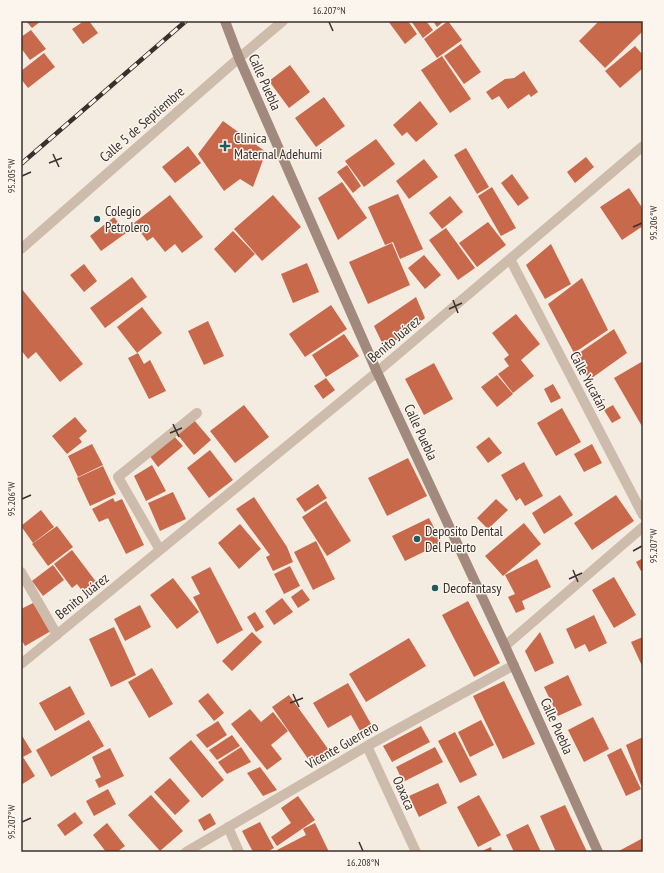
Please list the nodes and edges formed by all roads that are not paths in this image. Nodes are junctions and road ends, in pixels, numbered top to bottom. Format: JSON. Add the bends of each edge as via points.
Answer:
{"nodes":[{"id":1,"x":225,"y":21,"type":"edge"},
{"id":2,"x":283,"y":21,"type":"edge"},
{"id":3,"x":239,"y":58,"type":"junction"},
{"id":4,"x":643,"y":146,"type":"edge"},
{"id":5,"x":21,"y":249,"type":"edge"},
{"id":6,"x":510,"y":259,"type":"junction"},
{"id":7,"x":377,"y":372,"type":"junction"},
{"id":8,"x":197,"y":412,"type":"dead end"},
{"id":9,"x":643,"y":515,"type":"edge"},
{"id":10,"x":643,"y":527,"type":"edge"},
{"id":11,"x":160,"y":550,"type":"junction"},
{"id":12,"x":21,"y":572,"type":"edge"},
{"id":13,"x":57,"y":635,"type":"junction"},
{"id":14,"x":506,"y":646,"type":"junction"},
{"id":15,"x":21,"y":664,"type":"edge"},
{"id":16,"x":514,"y":665,"type":"junction"},
{"id":17,"x":367,"y":746,"type":"junction"},
{"id":18,"x":228,"y":827,"type":"junction"},
{"id":19,"x":186,"y":852,"type":"edge"},
{"id":20,"x":240,"y":852,"type":"edge"},
{"id":21,"x":416,"y":852,"type":"edge"},
{"id":22,"x":598,"y":852,"type":"edge"}],
"edges":[{"from":1,"to":3,"type":"street","name":"Calle Puebla"},
{"from":2,"to":3,"type":"street","name":"Calle 5 de Septiembre"},
{"from":3,"to":5,"type":"street","name":"Calle 5 de Septiembre"},
{"from":3,"to":7,"type":"street","name":"Calle Puebla"},
{"from":4,"to":6,"type":"street","name":"Benito Juárez"},
{"from":6,"to":7,"type":"street","name":"Benito Juárez"},
{"from":6,"to":9,"type":"street","name":"Calle Yucatán"},
{"from":7,"to":11,"type":"street","name":"Benito Juárez"},
{"from":7,"to":14,"type":"street","name":"Calle Puebla"},
{"from":8,"to":11,"type":"street","via":[[118,477]]},
{"from":10,"to":14,"type":"street"},
{"from":11,"to":13,"type":"street","name":"Benito Juárez"},
{"from":12,"to":13,"type":"street"},
{"from":13,"to":15,"type":"street","name":"Benito Juárez"},
{"from":14,"to":16,"type":"street","name":"Calle Puebla"},
{"from":16,"to":17,"type":"street","name":"Vicente Guerrero"},
{"from":16,"to":22,"type":"street","name":"Calle Puebla"},
{"from":17,"to":18,"type":"street","name":"Vicente Guerrero"},
{"from":17,"to":21,"type":"street","name":"Oaxaca"},
{"from":18,"to":19,"type":"street","name":"Vicente Guerrero"},
{"from":18,"to":20,"type":"street"}]}
